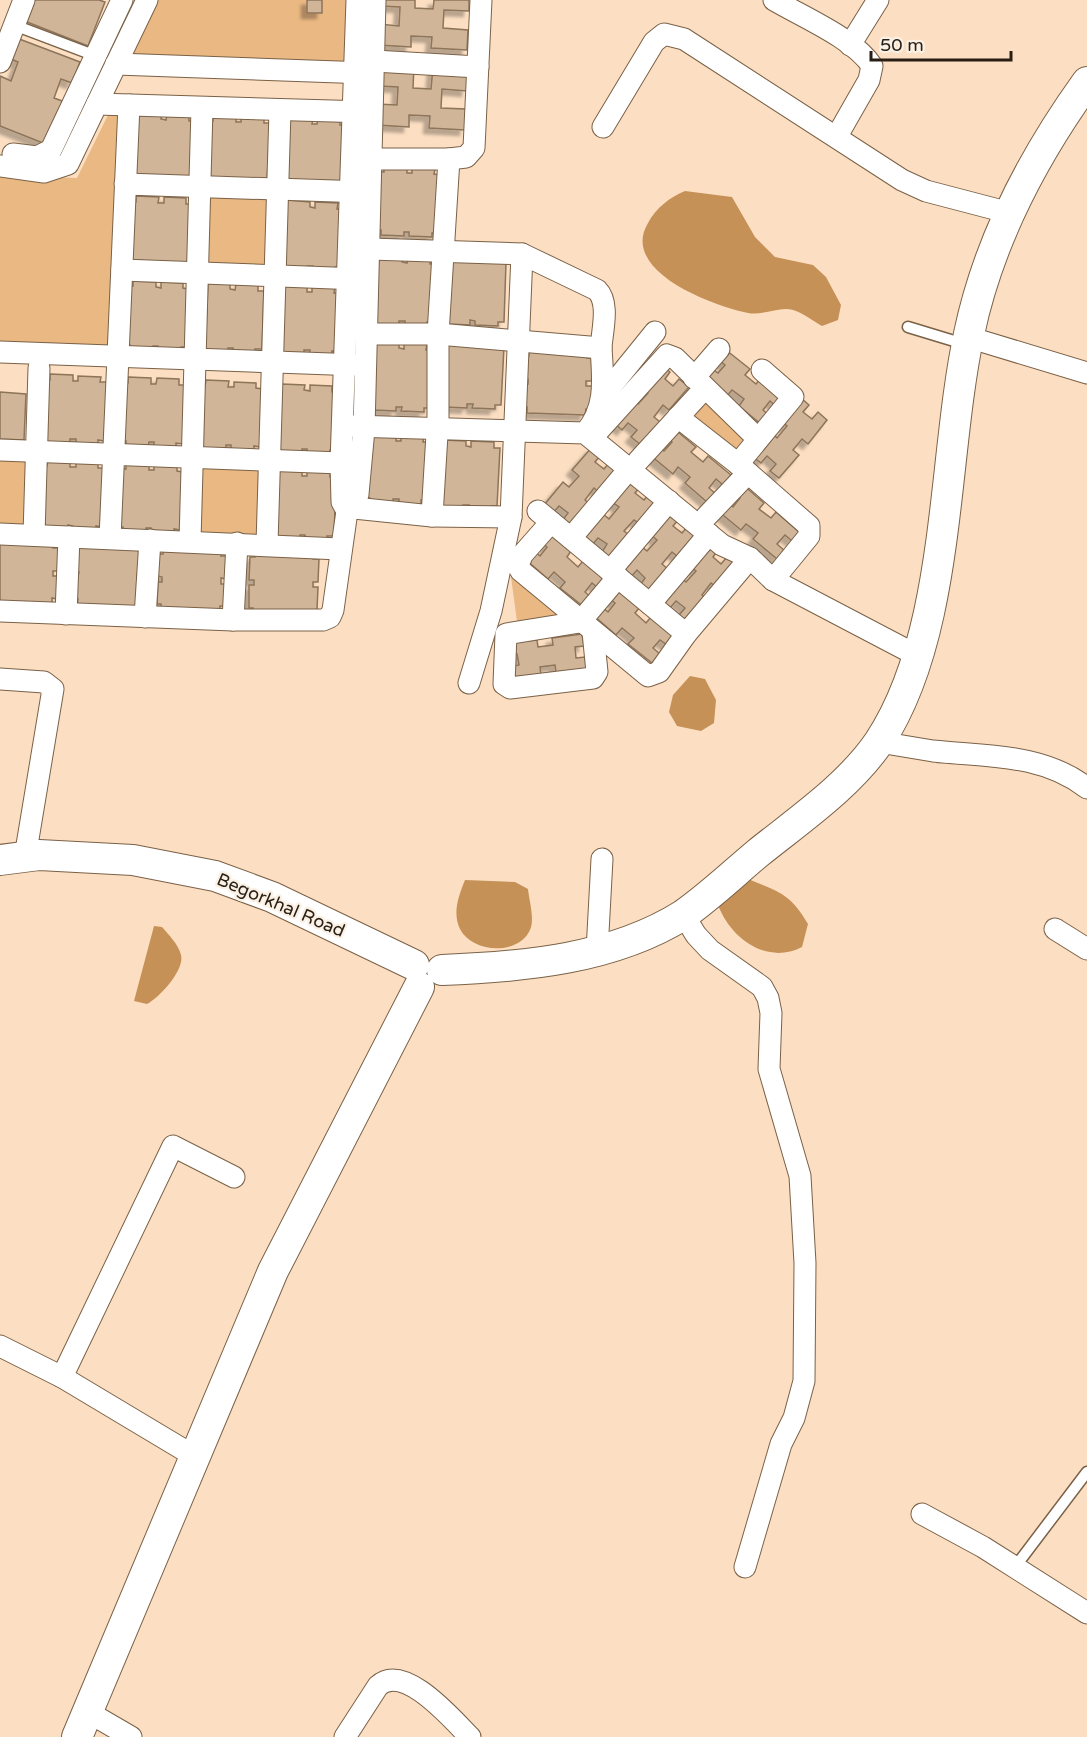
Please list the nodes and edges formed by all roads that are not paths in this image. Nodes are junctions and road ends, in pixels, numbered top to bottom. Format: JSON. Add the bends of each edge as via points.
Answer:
{"nodes":[{"id":1,"x":24,"y":0,"type":"edge"},
{"id":2,"x":122,"y":0,"type":"edge"},
{"id":3,"x":147,"y":0,"type":"edge"},
{"id":4,"x":357,"y":0,"type":"edge"},
{"id":5,"x":375,"y":0,"type":"edge"},
{"id":6,"x":481,"y":0,"type":"edge"},
{"id":7,"x":498,"y":0,"type":"edge"},
{"id":8,"x":774,"y":0,"type":"edge"},
{"id":9,"x":878,"y":0,"type":"edge"},
{"id":10,"x":14,"y":25,"type":"junction"},
{"id":11,"x":480,"y":27,"type":"junction"},
{"id":12,"x":850,"y":45,"type":"junction"},
{"id":13,"x":96,"y":56,"type":"junction"},
{"id":14,"x":0,"y":62,"type":"edge"},
{"id":15,"x":116,"y":64,"type":"junction"},
{"id":16,"x":478,"y":67,"type":"junction"},
{"id":17,"x":368,"y":69,"type":"junction"},
{"id":18,"x":1087,"y":82,"type":"edge"},
{"id":19,"x":96,"y":104,"type":"junction"},
{"id":20,"x":129,"y":105,"type":"junction"},
{"id":21,"x":202,"y":108,"type":"junction"},
{"id":22,"x":280,"y":111,"type":"junction"},
{"id":23,"x":363,"y":113,"type":"junction"},
{"id":24,"x":603,"y":127,"type":"dead end"},
{"id":25,"x":837,"y":136,"type":"junction"},
{"id":26,"x":0,"y":152,"type":"edge"},
{"id":27,"x":372,"y":159,"type":"junction"},
{"id":28,"x":449,"y":159,"type":"junction"},
{"id":29,"x":0,"y":166,"type":"edge"},
{"id":30,"x":126,"y":184,"type":"junction"},
{"id":31,"x":200,"y":187,"type":"junction"},
{"id":32,"x":278,"y":189,"type":"junction"},
{"id":33,"x":361,"y":192,"type":"junction"},
{"id":34,"x":1010,"y":213,"type":"junction"},
{"id":35,"x":370,"y":249,"type":"junction"},
{"id":36,"x":444,"y":249,"type":"junction"},
{"id":37,"x":522,"y":254,"type":"junction"},
{"id":38,"x":122,"y":270,"type":"junction"},
{"id":39,"x":197,"y":273,"type":"junction"},
{"id":40,"x":275,"y":275,"type":"junction"},
{"id":41,"x":348,"y":278,"type":"junction"},
{"id":42,"x":369,"y":280,"type":"junction"},
{"id":43,"x":908,"y":327,"type":"dead end"},
{"id":44,"x":655,"y":332,"type":"dead end"},
{"id":45,"x":367,"y":334,"type":"junction"},
{"id":46,"x":438,"y":334,"type":"junction"},
{"id":47,"x":968,"y":341,"type":"junction"},
{"id":48,"x":520,"y":342,"type":"junction"},
{"id":49,"x":601,"y":348,"type":"junction"},
{"id":50,"x":719,"y":349,"type":"dead end"},
{"id":51,"x":0,"y":352,"type":"edge"},
{"id":52,"x":118,"y":364,"type":"junction"},
{"id":53,"x":195,"y":366,"type":"junction"},
{"id":54,"x":0,"y":367,"type":"edge"},
{"id":55,"x":39,"y":368,"type":"junction"},
{"id":56,"x":272,"y":369,"type":"junction"},
{"id":57,"x":762,"y":370,"type":"dead end"},
{"id":58,"x":355,"y":372,"type":"junction"},
{"id":59,"x":1087,"y":373,"type":"edge"},
{"id":60,"x":699,"y":383,"type":"junction"},
{"id":61,"x":604,"y":395,"type":"junction"},
{"id":62,"x":678,"y":417,"type":"junction"},
{"id":63,"x":353,"y":421,"type":"junction"},
{"id":64,"x":438,"y":424,"type":"junction"},
{"id":65,"x":516,"y":426,"type":"junction"},
{"id":66,"x":592,"y":429,"type":"junction"},
{"id":67,"x":758,"y":440,"type":"junction"},
{"id":68,"x":0,"y":450,"type":"edge"},
{"id":69,"x":37,"y":452,"type":"junction"},
{"id":70,"x":114,"y":454,"type":"junction"},
{"id":71,"x":192,"y":457,"type":"junction"},
{"id":72,"x":269,"y":460,"type":"junction"},
{"id":73,"x":341,"y":463,"type":"junction"},
{"id":74,"x":634,"y":465,"type":"junction"},
{"id":75,"x":743,"y":469,"type":"junction"},
{"id":76,"x":669,"y":501,"type":"junction"},
{"id":77,"x":351,"y":509,"type":"junction"},
{"id":78,"x":432,"y":516,"type":"junction"},
{"id":79,"x":511,"y":518,"type":"junction"},
{"id":80,"x":707,"y":525,"type":"junction"},
{"id":81,"x":0,"y":534,"type":"edge"},
{"id":82,"x":34,"y":535,"type":"junction"},
{"id":83,"x":69,"y":537,"type":"junction"},
{"id":84,"x":110,"y":538,"type":"junction"},
{"id":85,"x":571,"y":538,"type":"junction"},
{"id":86,"x":150,"y":540,"type":"junction"},
{"id":87,"x":190,"y":541,"type":"junction"},
{"id":88,"x":237,"y":543,"type":"junction"},
{"id":89,"x":267,"y":544,"type":"junction"},
{"id":90,"x":340,"y":549,"type":"junction"},
{"id":91,"x":744,"y":555,"type":"junction"},
{"id":92,"x":614,"y":574,"type":"junction"},
{"id":93,"x":773,"y":580,"type":"junction"},
{"id":94,"x":650,"y":604,"type":"junction"},
{"id":95,"x":0,"y":611,"type":"edge"},
{"id":96,"x":66,"y":614,"type":"junction"},
{"id":97,"x":146,"y":617,"type":"junction"},
{"id":98,"x":232,"y":620,"type":"junction"},
{"id":99,"x":587,"y":627,"type":"junction"},
{"id":100,"x":686,"y":634,"type":"junction"},
{"id":101,"x":918,"y":656,"type":"junction"},
{"id":102,"x":0,"y":679,"type":"edge"},
{"id":103,"x":469,"y":682,"type":"dead end"},
{"id":104,"x":879,"y":742,"type":"junction"},
{"id":105,"x":1087,"y":788,"type":"edge"},
{"id":106,"x":12,"y":858,"type":"edge"},
{"id":107,"x":602,"y":859,"type":"dead end"},
{"id":108,"x":683,"y":914,"type":"junction"},
{"id":109,"x":1055,"y":929,"type":"dead end"},
{"id":110,"x":1087,"y":949,"type":"edge"},
{"id":111,"x":597,"y":951,"type":"junction"},
{"id":112,"x":425,"y":974,"type":"junction"},
{"id":113,"x":234,"y":1176,"type":"dead end"},
{"id":114,"x":0,"y":1346,"type":"edge"},
{"id":115,"x":62,"y":1377,"type":"junction"},
{"id":116,"x":194,"y":1456,"type":"junction"},
{"id":117,"x":1087,"y":1472,"type":"edge"},
{"id":118,"x":922,"y":1514,"type":"dead end"},
{"id":119,"x":746,"y":1567,"type":"dead end"},
{"id":120,"x":1015,"y":1567,"type":"junction"},
{"id":121,"x":1087,"y":1613,"type":"edge"},
{"id":122,"x":82,"y":1725,"type":"edge"},
{"id":123,"x":130,"y":1737,"type":"edge"},
{"id":124,"x":345,"y":1737,"type":"edge"},
{"id":125,"x":470,"y":1737,"type":"edge"}],
"edges":[{"from":1,"to":10,"type":"street"},
{"from":2,"to":13,"type":"street"},
{"from":3,"to":15,"type":"street"},
{"from":4,"to":17,"type":"street"},
{"from":5,"to":17,"type":"street"},
{"from":6,"to":11,"type":"street"},
{"from":7,"to":11,"type":"street"},
{"from":8,"to":12,"type":"street"},
{"from":9,"to":12,"type":"street"},
{"from":10,"to":13,"type":"lane"},
{"from":10,"to":14,"type":"street"},
{"from":11,"to":16,"type":"street"},
{"from":12,"to":25,"type":"street","via":[[865,55],[872,66],[869,80]]},
{"from":13,"to":26,"type":"street","via":[[51,150],[37,157]]},
{"from":15,"to":17,"type":"street"},
{"from":15,"to":19,"type":"street"},
{"from":16,"to":17,"type":"street"},
{"from":16,"to":28,"type":"street","via":[[474,148],[466,157]]},
{"from":17,"to":23,"type":"street"},
{"from":18,"to":34,"type":"street","via":[[1070,105]]},
{"from":19,"to":20,"type":"street"},
{"from":19,"to":29,"type":"street","via":[[68,164],[44,172]]},
{"from":20,"to":21,"type":"street"},
{"from":20,"to":30,"type":"street"},
{"from":21,"to":22,"type":"street"},
{"from":21,"to":31,"type":"street"},
{"from":22,"to":23,"type":"street"},
{"from":22,"to":32,"type":"street"},
{"from":23,"to":27,"type":"street"},
{"from":23,"to":33,"type":"street"},
{"from":24,"to":25,"type":"street","via":[[654,42],[664,34],[684,39]]},
{"from":25,"to":34,"type":"street","via":[[902,180],[926,191]]},
{"from":27,"to":28,"type":"street"},
{"from":27,"to":33,"type":"street"},
{"from":28,"to":36,"type":"street"},
{"from":30,"to":31,"type":"street"},
{"from":30,"to":38,"type":"street"},
{"from":31,"to":32,"type":"street"},
{"from":31,"to":39,"type":"street"},
{"from":32,"to":33,"type":"street"},
{"from":32,"to":40,"type":"street"},
{"from":33,"to":35,"type":"street"},
{"from":33,"to":41,"type":"street"},
{"from":34,"to":47,"type":"street","via":[[995,243]]},
{"from":35,"to":36,"type":"street"},
{"from":35,"to":42,"type":"street"},
{"from":36,"to":37,"type":"street"},
{"from":36,"to":46,"type":"street"},
{"from":37,"to":48,"type":"street"},
{"from":37,"to":49,"type":"street","via":[[602,295]]},
{"from":38,"to":39,"type":"street"},
{"from":38,"to":52,"type":"street"},
{"from":39,"to":40,"type":"street"},
{"from":39,"to":53,"type":"street"},
{"from":40,"to":41,"type":"street"},
{"from":40,"to":56,"type":"street"},
{"from":41,"to":42,"type":"street"},
{"from":41,"to":58,"type":"street"},
{"from":42,"to":45,"type":"street"},
{"from":43,"to":47,"type":"lane"},
{"from":44,"to":61,"type":"street"},
{"from":45,"to":46,"type":"street"},
{"from":45,"to":58,"type":"street"},
{"from":46,"to":48,"type":"street"},
{"from":46,"to":64,"type":"street"},
{"from":47,"to":59,"type":"street"},
{"from":47,"to":101,"type":"street","via":[[940,539]]},
{"from":48,"to":49,"type":"street"},
{"from":48,"to":65,"type":"street"},
{"from":49,"to":61,"type":"street"},
{"from":50,"to":60,"type":"street"},
{"from":51,"to":52,"type":"street"},
{"from":52,"to":53,"type":"street"},
{"from":52,"to":55,"type":"street"},
{"from":52,"to":70,"type":"street"},
{"from":53,"to":56,"type":"street"},
{"from":53,"to":71,"type":"street"},
{"from":54,"to":55,"type":"street"},
{"from":55,"to":69,"type":"street"},
{"from":56,"to":58,"type":"street"},
{"from":56,"to":72,"type":"street"},
{"from":57,"to":67,"type":"street","via":[[793,397]]},
{"from":58,"to":63,"type":"street"},
{"from":60,"to":62,"type":"street"},
{"from":60,"to":66,"type":"street","via":[[675,358],[662,357]]},
{"from":60,"to":67,"type":"street"},
{"from":61,"to":66,"type":"street"},
{"from":62,"to":74,"type":"street"},
{"from":62,"to":75,"type":"street"},
{"from":63,"to":64,"type":"street"},
{"from":63,"to":73,"type":"street"},
{"from":63,"to":77,"type":"street","via":[[358,494]]},
{"from":64,"to":65,"type":"street"},
{"from":64,"to":78,"type":"street"},
{"from":65,"to":66,"type":"street"},
{"from":65,"to":79,"type":"street"},
{"from":66,"to":74,"type":"street"},
{"from":67,"to":75,"type":"street"},
{"from":68,"to":69,"type":"street"},
{"from":69,"to":70,"type":"street"},
{"from":69,"to":82,"type":"street"},
{"from":70,"to":71,"type":"street"},
{"from":70,"to":84,"type":"street"},
{"from":71,"to":72,"type":"street"},
{"from":71,"to":87,"type":"street"},
{"from":72,"to":73,"type":"street"},
{"from":72,"to":89,"type":"street"},
{"from":73,"to":77,"type":"street","via":[[342,502]]},
{"from":74,"to":76,"type":"street"},
{"from":74,"to":80,"type":"street"},
{"from":74,"to":85,"type":"street"},
{"from":75,"to":80,"type":"street"},
{"from":75,"to":93,"type":"street","via":[[811,530]]},
{"from":76,"to":80,"type":"street"},
{"from":76,"to":92,"type":"street"},
{"from":77,"to":78,"type":"street"},
{"from":77,"to":90,"type":"street"},
{"from":78,"to":79,"type":"street"},
{"from":79,"to":103,"type":"street","via":[[491,611]]},
{"from":80,"to":91,"type":"street","via":[[728,535]]},
{"from":80,"to":94,"type":"street"},
{"from":81,"to":82,"type":"street"},
{"from":82,"to":83,"type":"street"},
{"from":83,"to":84,"type":"street"},
{"from":83,"to":96,"type":"street"},
{"from":84,"to":86,"type":"street"},
{"from":85,"to":92,"type":"street"},
{"from":85,"to":99,"type":"street","via":[[544,516],[518,566]]},
{"from":86,"to":87,"type":"street"},
{"from":86,"to":97,"type":"street"},
{"from":87,"to":88,"type":"street"},
{"from":88,"to":89,"type":"street"},
{"from":88,"to":98,"type":"street"},
{"from":89,"to":90,"type":"street"},
{"from":90,"to":98,"type":"street","via":[[330,617]]},
{"from":91,"to":93,"type":"street"},
{"from":91,"to":100,"type":"street"},
{"from":92,"to":94,"type":"street"},
{"from":92,"to":99,"type":"street"},
{"from":93,"to":101,"type":"street"},
{"from":94,"to":100,"type":"street"},
{"from":95,"to":96,"type":"street"},
{"from":96,"to":97,"type":"street"},
{"from":97,"to":98,"type":"street"},
{"from":99,"to":99,"type":"street","via":[[597,672],[593,678],[506,687],[506,634]]},
{"from":99,"to":100,"type":"street","via":[[648,676],[659,672]]},
{"from":101,"to":104,"type":"street"},
{"from":102,"to":106,"type":"street","via":[[44,682],[53,689]]},
{"from":104,"to":105,"type":"street","via":[[1019,758],[1054,768]]},
{"from":104,"to":108,"type":"street","via":[[852,773]]},
{"from":106,"to":112,"type":"street","name":"Begorkhal Road","via":[[39,855],[133,860],[215,876],[272,897]]},
{"from":107,"to":111,"type":"street"},
{"from":108,"to":111,"type":"street","via":[[639,937]]},
{"from":108,"to":119,"type":"street","via":[[710,950],[762,987],[768,998],[769,1069],[800,1176],[805,1263],[804,1381],[794,1418],[781,1444]]},
{"from":109,"to":110,"type":"street"},
{"from":111,"to":112,"type":"street","via":[[498,968]]},
{"from":112,"to":116,"type":"street","via":[[273,1271]]},
{"from":113,"to":115,"type":"street","via":[[173,1146]]},
{"from":114,"to":115,"type":"street"},
{"from":115,"to":116,"type":"street"},
{"from":116,"to":122,"type":"street"},
{"from":117,"to":120,"type":"lane"},
{"from":118,"to":120,"type":"street"},
{"from":120,"to":121,"type":"street"},
{"from":122,"to":123,"type":"street"},
{"from":124,"to":125,"type":"street","via":[[378,1686],[384,1680],[394,1679],[433,1700]]}]}
